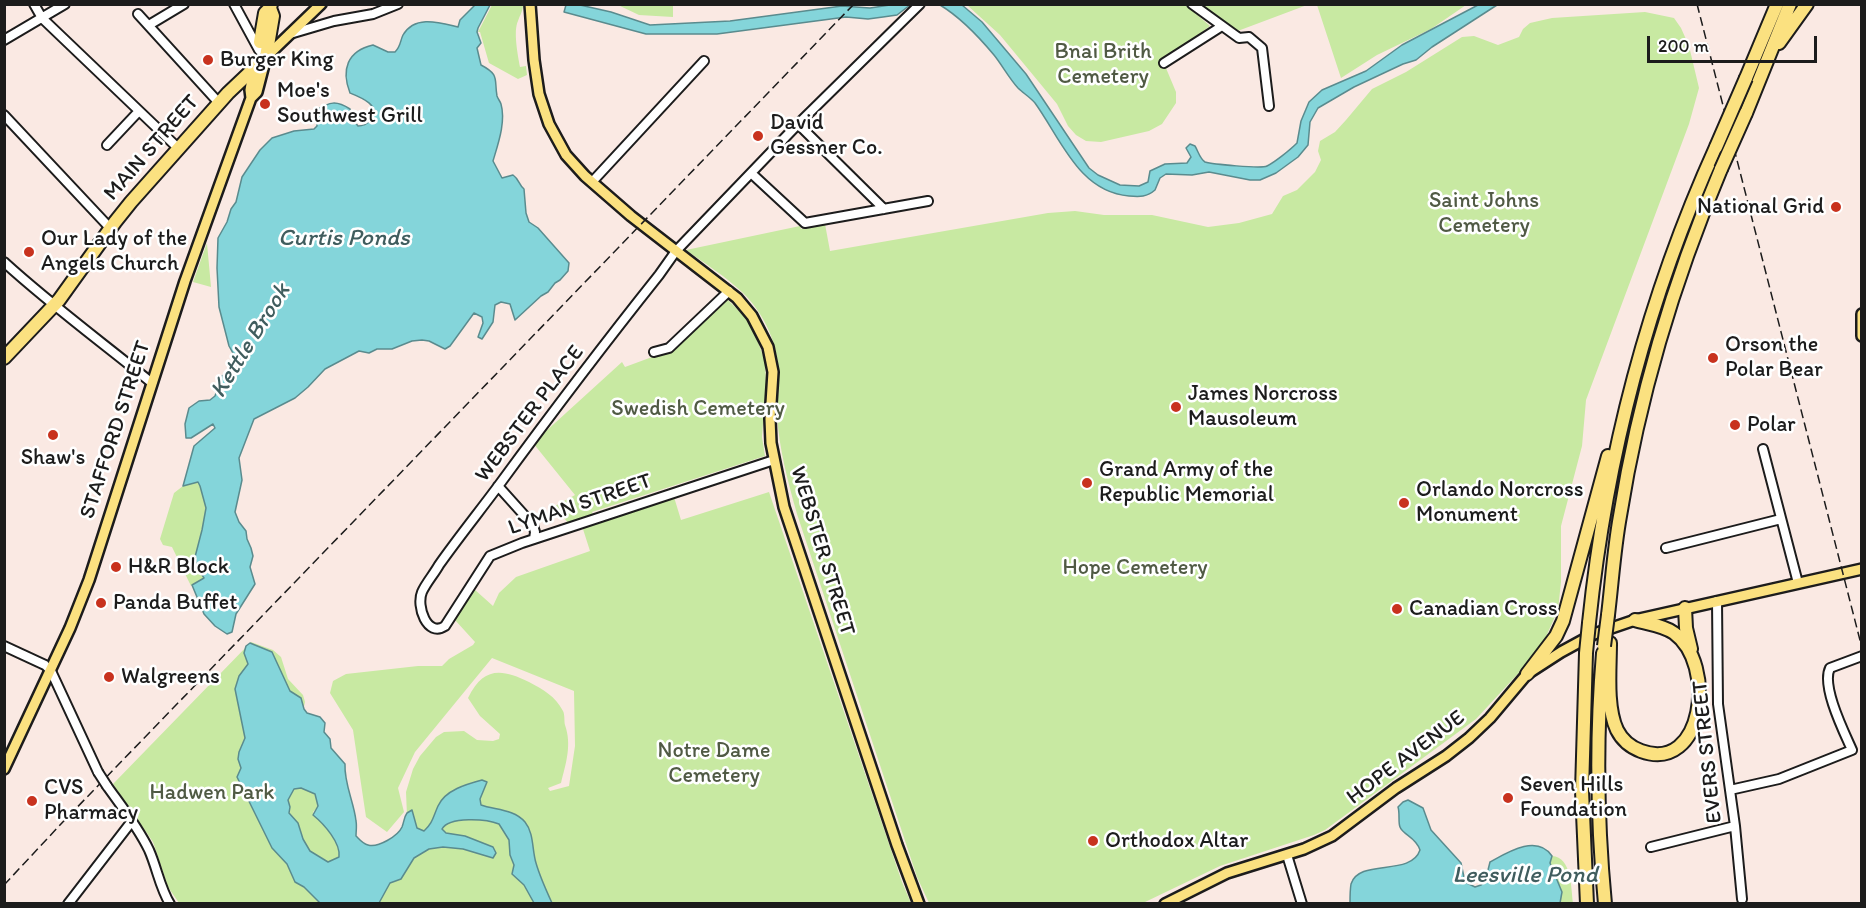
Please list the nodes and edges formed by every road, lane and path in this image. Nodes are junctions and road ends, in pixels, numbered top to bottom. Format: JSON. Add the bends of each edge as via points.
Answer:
{"nodes":[{"id":1,"x":34,"y":4,"type":"edge"},
{"id":2,"x":65,"y":4,"type":"edge"},
{"id":3,"x":184,"y":4,"type":"edge"},
{"id":4,"x":234,"y":4,"type":"edge"},
{"id":5,"x":321,"y":4,"type":"edge"},
{"id":6,"x":398,"y":4,"type":"edge"},
{"id":7,"x":1192,"y":4,"type":"edge"},
{"id":8,"x":1767,"y":4,"type":"edge"},
{"id":9,"x":1777,"y":4,"type":"edge"},
{"id":10,"x":1790,"y":4,"type":"edge"},
{"id":11,"x":1807,"y":4,"type":"edge"},
{"id":12,"x":530,"y":5,"type":"edge"},
{"id":13,"x":920,"y":5,"type":"edge"},
{"id":14,"x":272,"y":10,"type":"edge"},
{"id":15,"x":138,"y":14,"type":"dead end"},
{"id":16,"x":42,"y":18,"type":"junction"},
{"id":17,"x":149,"y":25,"type":"junction"},
{"id":18,"x":1222,"y":26,"type":"junction"},
{"id":19,"x":291,"y":32,"type":"junction"},
{"id":20,"x":4,"y":40,"type":"edge"},
{"id":21,"x":1761,"y":44,"type":"junction"},
{"id":22,"x":262,"y":53,"type":"junction"},
{"id":23,"x":1768,"y":58,"type":"junction"},
{"id":24,"x":704,"y":61,"type":"dead end"},
{"id":25,"x":1164,"y":63,"type":"dead end"},
{"id":26,"x":254,"y":68,"type":"junction"},
{"id":27,"x":234,"y":87,"type":"junction"},
{"id":28,"x":250,"y":94,"type":"junction"},
{"id":29,"x":219,"y":104,"type":"junction"},
{"id":30,"x":1269,"y":106,"type":"dead end"},
{"id":31,"x":139,"y":111,"type":"junction"},
{"id":32,"x":4,"y":115,"type":"edge"},
{"id":33,"x":798,"y":124,"type":"junction"},
{"id":34,"x":107,"y":146,"type":"dead end"},
{"id":35,"x":179,"y":149,"type":"junction"},
{"id":36,"x":751,"y":173,"type":"junction"},
{"id":37,"x":592,"y":182,"type":"junction"},
{"id":38,"x":928,"y":201,"type":"dead end"},
{"id":39,"x":884,"y":209,"type":"junction"},
{"id":40,"x":110,"y":228,"type":"junction"},
{"id":41,"x":676,"y":250,"type":"junction"},
{"id":42,"x":4,"y":262,"type":"edge"},
{"id":43,"x":729,"y":291,"type":"junction"},
{"id":44,"x":54,"y":305,"type":"junction"},
{"id":45,"x":1862,"y":314,"type":"edge"},
{"id":46,"x":1862,"y":336,"type":"edge"},
{"id":47,"x":654,"y":352,"type":"dead end"},
{"id":48,"x":4,"y":358,"type":"edge"},
{"id":49,"x":1638,"y":361,"type":"junction"},
{"id":50,"x":152,"y":383,"type":"junction"},
{"id":51,"x":1764,"y":448,"type":"dead end"},
{"id":52,"x":774,"y":460,"type":"junction"},
{"id":53,"x":498,"y":486,"type":"junction"},
{"id":54,"x":1781,"y":519,"type":"junction"},
{"id":55,"x":534,"y":539,"type":"junction"},
{"id":56,"x":1666,"y":548,"type":"dead end"},
{"id":57,"x":1862,"y":569,"type":"edge"},
{"id":58,"x":1798,"y":583,"type":"junction"},
{"id":59,"x":1717,"y":601,"type":"junction"},
{"id":60,"x":1685,"y":608,"type":"junction"},
{"id":61,"x":1635,"y":620,"type":"junction"},
{"id":62,"x":434,"y":629,"type":"joint"},
{"id":63,"x":1607,"y":644,"type":"junction"},
{"id":64,"x":4,"y":646,"type":"edge"},
{"id":65,"x":1862,"y":656,"type":"edge"},
{"id":66,"x":1695,"y":663,"type":"junction"},
{"id":67,"x":51,"y":671,"type":"junction"},
{"id":68,"x":1527,"y":675,"type":"junction"},
{"id":69,"x":4,"y":769,"type":"edge"},
{"id":70,"x":1730,"y":790,"type":"junction"},
{"id":71,"x":132,"y":821,"type":"junction"},
{"id":72,"x":1735,"y":826,"type":"junction"},
{"id":73,"x":1650,"y":846,"type":"dead end"},
{"id":74,"x":1287,"y":855,"type":"junction"},
{"id":75,"x":1742,"y":899,"type":"dead end"},
{"id":76,"x":68,"y":903,"type":"edge"},
{"id":77,"x":171,"y":903,"type":"edge"},
{"id":78,"x":919,"y":903,"type":"edge"},
{"id":79,"x":1165,"y":903,"type":"edge"},
{"id":80,"x":1302,"y":903,"type":"edge"},
{"id":81,"x":1587,"y":903,"type":"edge"},
{"id":82,"x":1605,"y":903,"type":"edge"}],
"edges":[{"from":1,"to":16,"type":"street"},
{"from":2,"to":16,"type":"street"},
{"from":3,"to":17,"type":"street"},
{"from":4,"to":22,"type":"street"},
{"from":5,"to":19,"type":"main road"},
{"from":6,"to":19,"type":"street","via":[[373,14]]},
{"from":7,"to":18,"type":"street"},
{"from":8,"to":21,"type":"highway"},
{"from":9,"to":21,"type":"highway"},
{"from":10,"to":23,"type":"highway"},
{"from":11,"to":23,"type":"highway"},
{"from":12,"to":37,"type":"main road","name":"WEBSTER STREET","via":[[537,84],[548,121],[566,155]]},
{"from":13,"to":33,"type":"street","name":"WEBSTER PLACE"},
{"from":14,"to":19,"type":"main road","via":[[280,29]]},
{"from":14,"to":22,"type":"highway","via":[[265,13]]},
{"from":15,"to":17,"type":"street"},
{"from":16,"to":20,"type":"street"},
{"from":16,"to":31,"type":"street"},
{"from":17,"to":29,"type":"street"},
{"from":18,"to":25,"type":"street"},
{"from":18,"to":30,"type":"street","via":[[1239,38],[1249,37],[1262,48]]},
{"from":19,"to":22,"type":"main road"},
{"from":21,"to":49,"type":"highway","bridge":true,"via":[[1672,256]]},
{"from":22,"to":26,"type":"highway"},
{"from":22,"to":28,"type":"main road","name":"STAFFORD STREET","via":[[257,92]]},
{"from":23,"to":63,"type":"highway","bridge":true,"via":[[1672,302],[1645,396],[1621,509]]},
{"from":24,"to":37,"type":"street"},
{"from":26,"to":27,"type":"highway","name":"MAIN STREET"},
{"from":26,"to":28,"type":"main road","name":"STAFFORD STREET"},
{"from":27,"to":28,"type":"main road","via":[[242,87]]},
{"from":27,"to":29,"type":"highway","name":"MAIN STREET"},
{"from":28,"to":50,"type":"main road","name":"STAFFORD STREET"},
{"from":29,"to":35,"type":"highway","name":"MAIN STREET"},
{"from":31,"to":34,"type":"street"},
{"from":31,"to":35,"type":"street"},
{"from":32,"to":40,"type":"street"},
{"from":33,"to":36,"type":"street","name":"WEBSTER PLACE"},
{"from":33,"to":39,"type":"street"},
{"from":35,"to":40,"type":"highway","name":"MAIN STREET"},
{"from":36,"to":39,"type":"street","via":[[805,223]]},
{"from":36,"to":41,"type":"street","name":"WEBSTER PLACE"},
{"from":37,"to":41,"type":"main road","name":"WEBSTER STREET"},
{"from":38,"to":39,"type":"street"},
{"from":40,"to":44,"type":"highway","name":"MAIN STREET"},
{"from":41,"to":43,"type":"main road","name":"WEBSTER STREET"},
{"from":41,"to":53,"type":"street","name":"WEBSTER PLACE"},
{"from":42,"to":44,"type":"street"},
{"from":43,"to":47,"type":"street","via":[[669,348]]},
{"from":43,"to":52,"type":"main road","name":"WEBSTER STREET","via":[[752,316],[771,355],[770,430]]},
{"from":44,"to":48,"type":"highway","name":"MAIN STREET"},
{"from":44,"to":50,"type":"street"},
{"from":45,"to":46,"type":"main road"},
{"from":49,"to":68,"type":"highway","via":[[1619,412],[1563,621]]},
{"from":49,"to":81,"type":"highway","bridge":true,"via":[[1623,416],[1602,527],[1586,653],[1582,791]]},
{"from":50,"to":67,"type":"main road","name":"STAFFORD STREET","via":[[89,580]]},
{"from":51,"to":54,"type":"street"},
{"from":52,"to":55,"type":"street","name":"LYMAN STREET"},
{"from":52,"to":78,"type":"main road","name":"WEBSTER STREET","via":[[789,523]]},
{"from":53,"to":55,"type":"street","via":[[533,525]]},
{"from":53,"to":62,"type":"street","name":"WEBSTER PLACE","via":[[423,591],[419,603]]},
{"from":54,"to":56,"type":"street"},
{"from":54,"to":58,"type":"street"},
{"from":55,"to":62,"type":"street","name":"LYMAN STREET","via":[[490,556],[449,621]]},
{"from":57,"to":58,"type":"main road","name":"HOPE AVENUE"},
{"from":58,"to":59,"type":"main road","name":"HOPE AVENUE"},
{"from":59,"to":60,"type":"main road","name":"HOPE AVENUE"},
{"from":59,"to":70,"type":"street","name":"EVERS STREET","via":[[1718,704]]},
{"from":60,"to":61,"type":"main road","name":"HOPE AVENUE"},
{"from":60,"to":66,"type":"highway"},
{"from":61,"to":66,"type":"highway","via":[[1673,633],[1686,645]]},
{"from":61,"to":68,"type":"main road","name":"HOPE AVENUE","via":[[1594,634]]},
{"from":63,"to":66,"type":"highway","via":[[1616,729],[1626,743],[1647,753],[1671,750],[1690,731],[1700,696]]},
{"from":63,"to":82,"type":"highway","via":[[1598,787]]},
{"from":64,"to":67,"type":"street"},
{"from":65,"to":70,"type":"street","via":[[1828,672],[1835,709],[1852,750],[1779,779]]},
{"from":67,"to":69,"type":"main road","name":"STAFFORD STREET"},
{"from":67,"to":71,"type":"street","bridge":true,"via":[[98,772]]},
{"from":68,"to":74,"type":"main road","name":"HOPE AVENUE","via":[[1480,728],[1448,755],[1332,836]]},
{"from":70,"to":72,"type":"street","name":"EVERS STREET"},
{"from":71,"to":76,"type":"street"},
{"from":71,"to":77,"type":"street","via":[[148,847]]},
{"from":72,"to":73,"type":"street"},
{"from":72,"to":75,"type":"street","name":"EVERS STREET"},
{"from":74,"to":79,"type":"main road","name":"HOPE AVENUE","via":[[1227,873]]},
{"from":74,"to":80,"type":"street"}]}
